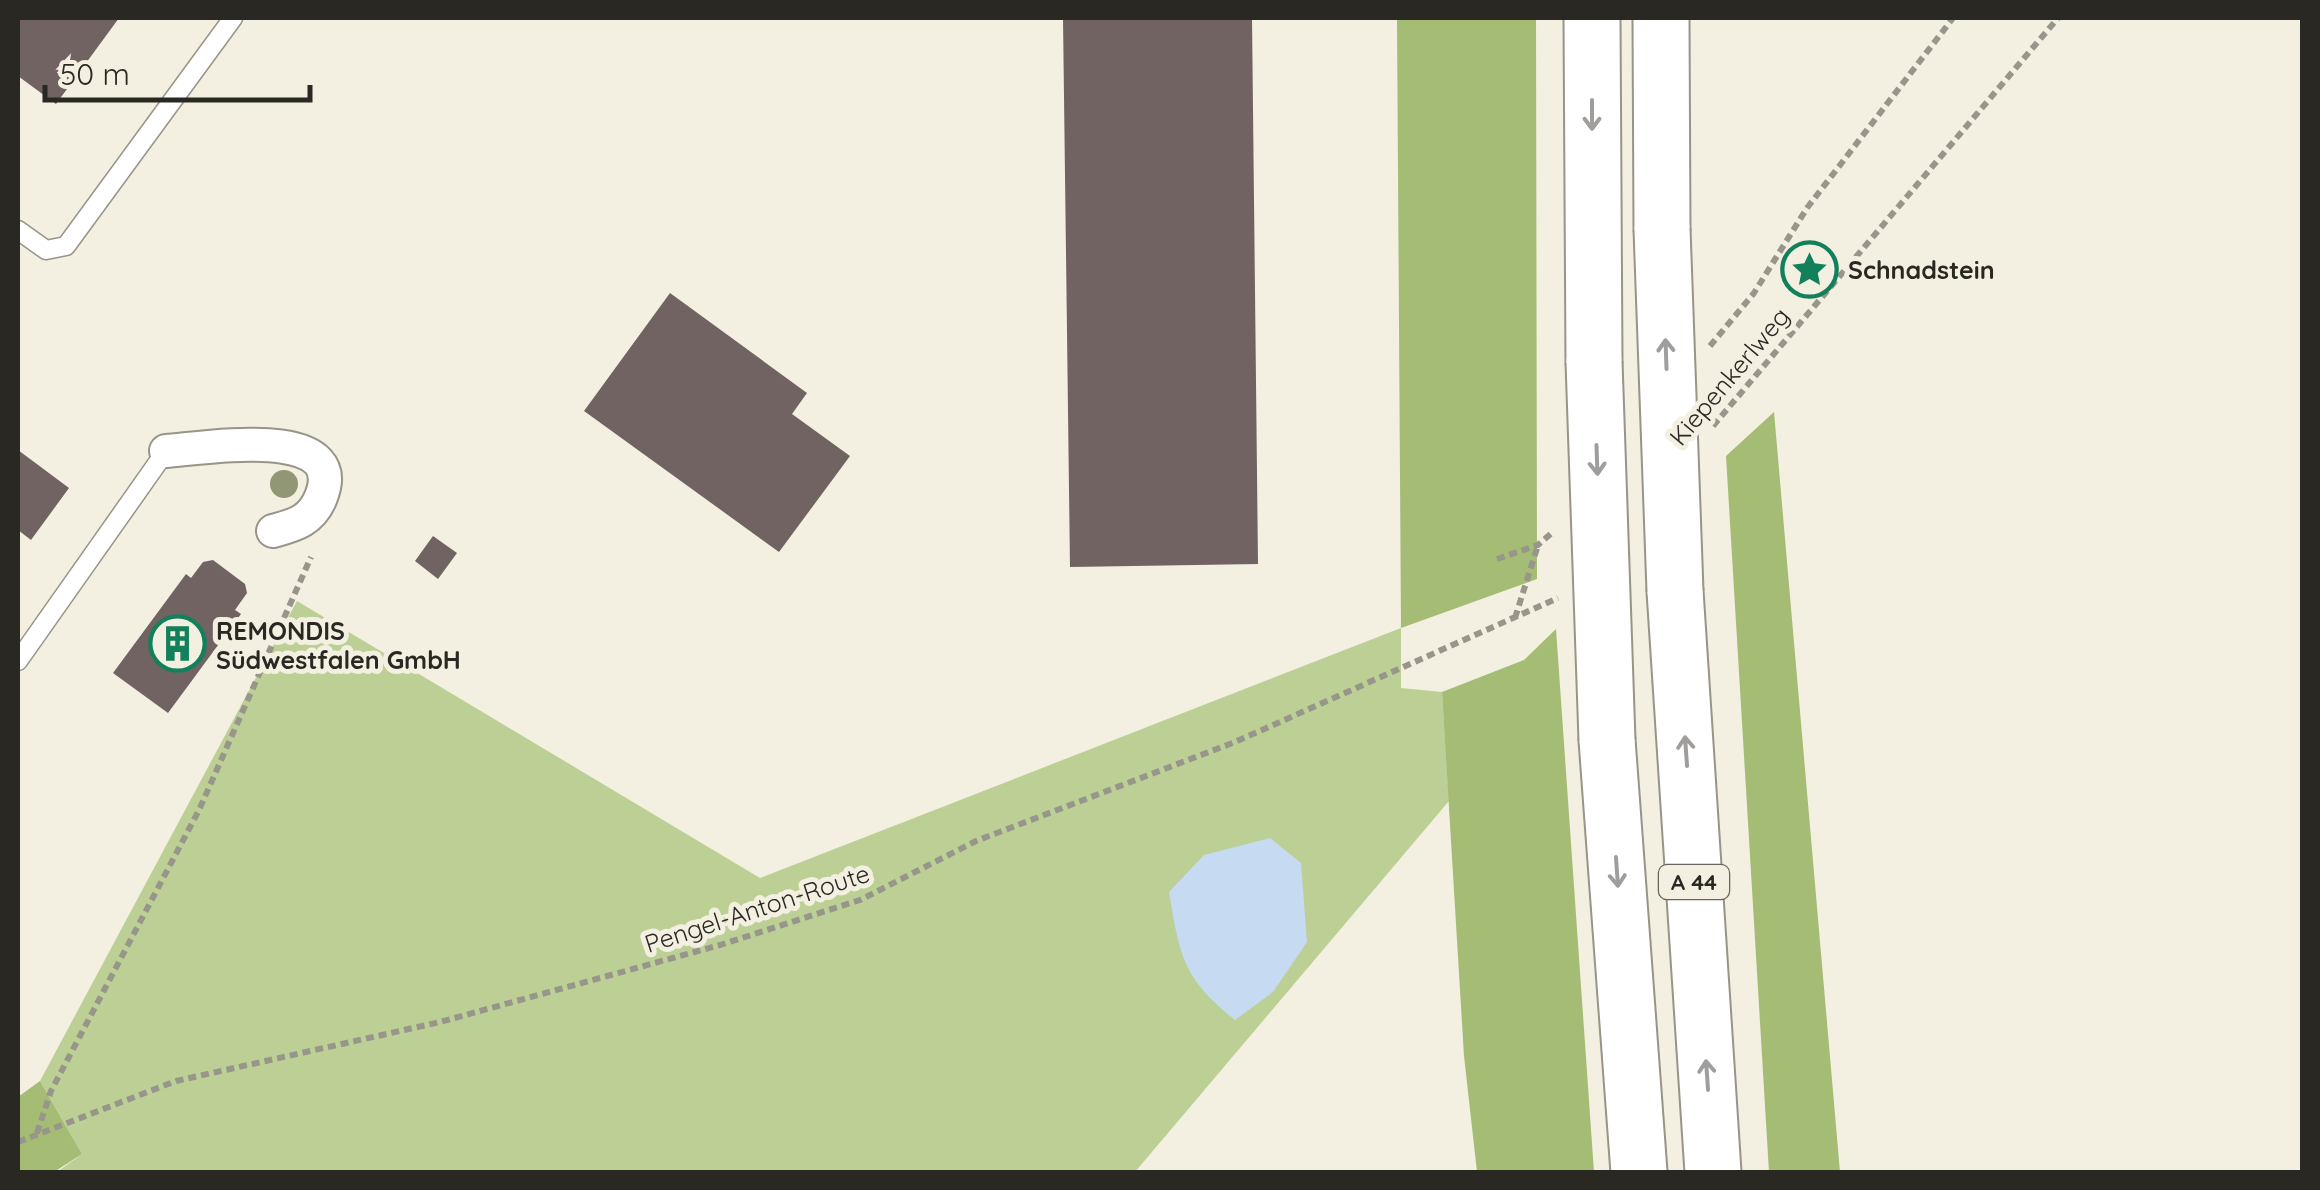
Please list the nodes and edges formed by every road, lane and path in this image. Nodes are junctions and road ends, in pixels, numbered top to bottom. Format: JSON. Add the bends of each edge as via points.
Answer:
{"nodes":[{"id":1,"x":234,"y":18,"type":"edge"},
{"id":2,"x":1592,"y":18,"type":"edge"},
{"id":3,"x":1661,"y":18,"type":"edge"},
{"id":4,"x":1953,"y":18,"type":"edge"},
{"id":5,"x":2058,"y":18,"type":"edge"},
{"id":6,"x":18,"y":230,"type":"edge"},
{"id":7,"x":1754,"y":292,"type":"dead end"},
{"id":8,"x":1703,"y":438,"type":"dead end"},
{"id":9,"x":166,"y":451,"type":"joint"},
{"id":10,"x":273,"y":531,"type":"dead end"},
{"id":11,"x":1538,"y":545,"type":"dead end"},
{"id":12,"x":311,"y":557,"type":"dead end"},
{"id":13,"x":1563,"y":595,"type":"dead end"},
{"id":14,"x":1515,"y":619,"type":"junction"},
{"id":15,"x":18,"y":661,"type":"edge"},
{"id":16,"x":37,"y":1134,"type":"junction"},
{"id":17,"x":18,"y":1142,"type":"edge"},
{"id":18,"x":1640,"y":1172,"type":"edge"},
{"id":19,"x":1713,"y":1172,"type":"edge"}],
"edges":[{"from":1,"to":6,"type":"lane","via":[[66,246],[46,250]]},
{"from":2,"to":18,"type":"highway","one_way":true,"bridge":true,"via":[[1594,362],[1607,740]]},
{"from":19,"to":3,"type":"highway","number":"A 44","one_way":true,"bridge":true,"via":[[1675,591]]},
{"from":4,"to":7,"type":"path","via":[[1808,208]]},
{"from":5,"to":8,"type":"path","name":"Kiepenkerlweg"},
{"from":9,"to":10,"type":"street","via":[[282,444],[308,453],[322,470],[322,494],[310,516]]},
{"from":9,"to":15,"type":"lane"},
{"from":11,"to":14,"type":"path"},
{"from":12,"to":16,"type":"path","via":[[200,810],[52,1091]]},
{"from":13,"to":14,"type":"path","name":"Pengel-Anton-Route"},
{"from":14,"to":16,"type":"path","name":"Pengel-Anton-Route","via":[[1235,742],[976,842],[860,900],[720,946],[440,1022],[176,1082]]},
{"from":16,"to":17,"type":"path","name":"Pengel-Anton-Route"}]}
